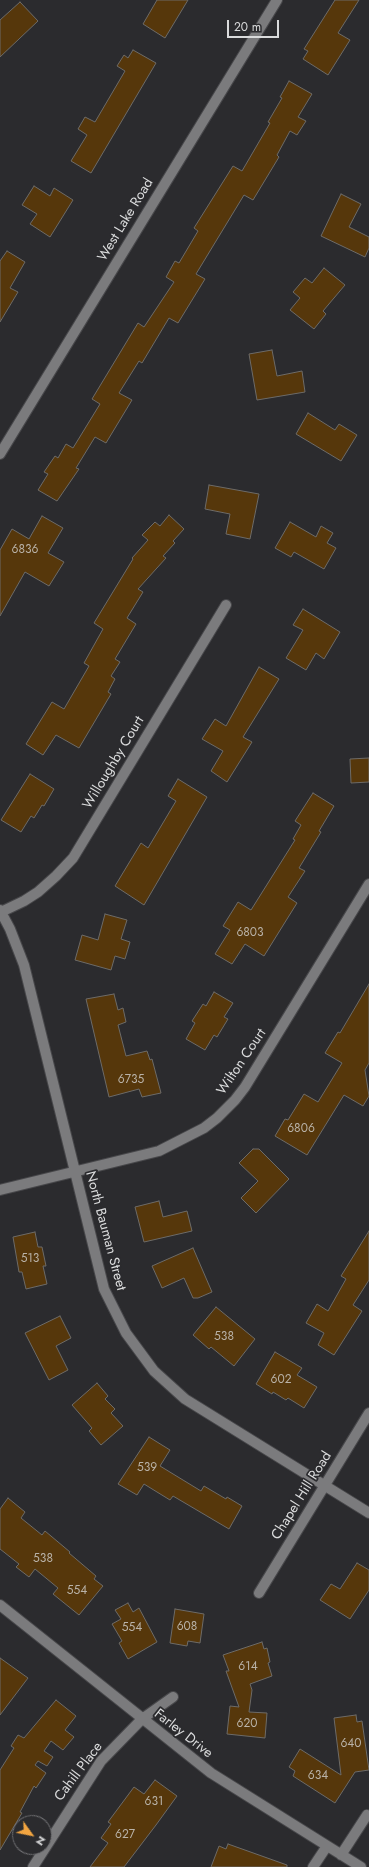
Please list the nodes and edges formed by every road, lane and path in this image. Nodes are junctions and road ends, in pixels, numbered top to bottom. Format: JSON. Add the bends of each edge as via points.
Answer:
{"nodes":[{"id":1,"x":277,"y":0,"type":"edge"},
{"id":2,"x":0,"y":454,"type":"edge"},
{"id":3,"x":226,"y":605,"type":"dead end"},
{"id":4,"x":369,"y":884,"type":"edge"},
{"id":5,"x":1,"y":911,"type":"edge"},
{"id":6,"x":74,"y":1172,"type":"junction"},
{"id":7,"x":0,"y":1190,"type":"edge"},
{"id":8,"x":369,"y":1413,"type":"edge"},
{"id":9,"x":325,"y":1486,"type":"junction"},
{"id":10,"x":369,"y":1513,"type":"edge"},
{"id":11,"x":259,"y":1593,"type":"dead end"},
{"id":12,"x":0,"y":1604,"type":"edge"},
{"id":13,"x":172,"y":1698,"type":"dead end"},
{"id":14,"x":142,"y":1720,"type":"junction"},
{"id":15,"x":369,"y":1816,"type":"edge"},
{"id":16,"x":327,"y":1846,"type":"junction"},
{"id":17,"x":341,"y":1855,"type":"junction"},
{"id":18,"x":33,"y":1867,"type":"edge"},
{"id":19,"x":313,"y":1867,"type":"edge"},
{"id":20,"x":361,"y":1867,"type":"edge"}],
"edges":[{"from":1,"to":2,"type":"street","name":"West Lake Road"},
{"from":3,"to":5,"type":"street","name":"Willoughby Court","via":[[73,858],[38,892]]},
{"from":4,"to":6,"type":"street","name":"Wilton Court","via":[[254,1073],[229,1106],[204,1128],[174,1144],[152,1153]]},
{"from":5,"to":6,"type":"street","name":"North Bauman Street","via":[[24,965]]},
{"from":6,"to":7,"type":"street","name":"Wilton Court"},
{"from":6,"to":9,"type":"street","name":"North Bauman Street","via":[[104,1289],[121,1326],[144,1359],[172,1389],[198,1408]]},
{"from":8,"to":9,"type":"street","name":"Chapel Hill Road"},
{"from":9,"to":10,"type":"street","name":"North Bauman Street"},
{"from":9,"to":11,"type":"street","name":"Chapel Hill Road"},
{"from":12,"to":14,"type":"street","name":"Farley Drive"},
{"from":13,"to":14,"type":"street","name":"Cahill Place"},
{"from":14,"to":16,"type":"street","name":"Farley Drive","via":[[211,1774]]},
{"from":14,"to":18,"type":"street","name":"Cahill Place","via":[[101,1762]]},
{"from":15,"to":17,"type":"street","via":[[367,1815]]},
{"from":16,"to":17,"type":"street","name":"Farley Drive"},
{"from":16,"to":19,"type":"street"},
{"from":17,"to":20,"type":"street","name":"Farley Drive"}]}
